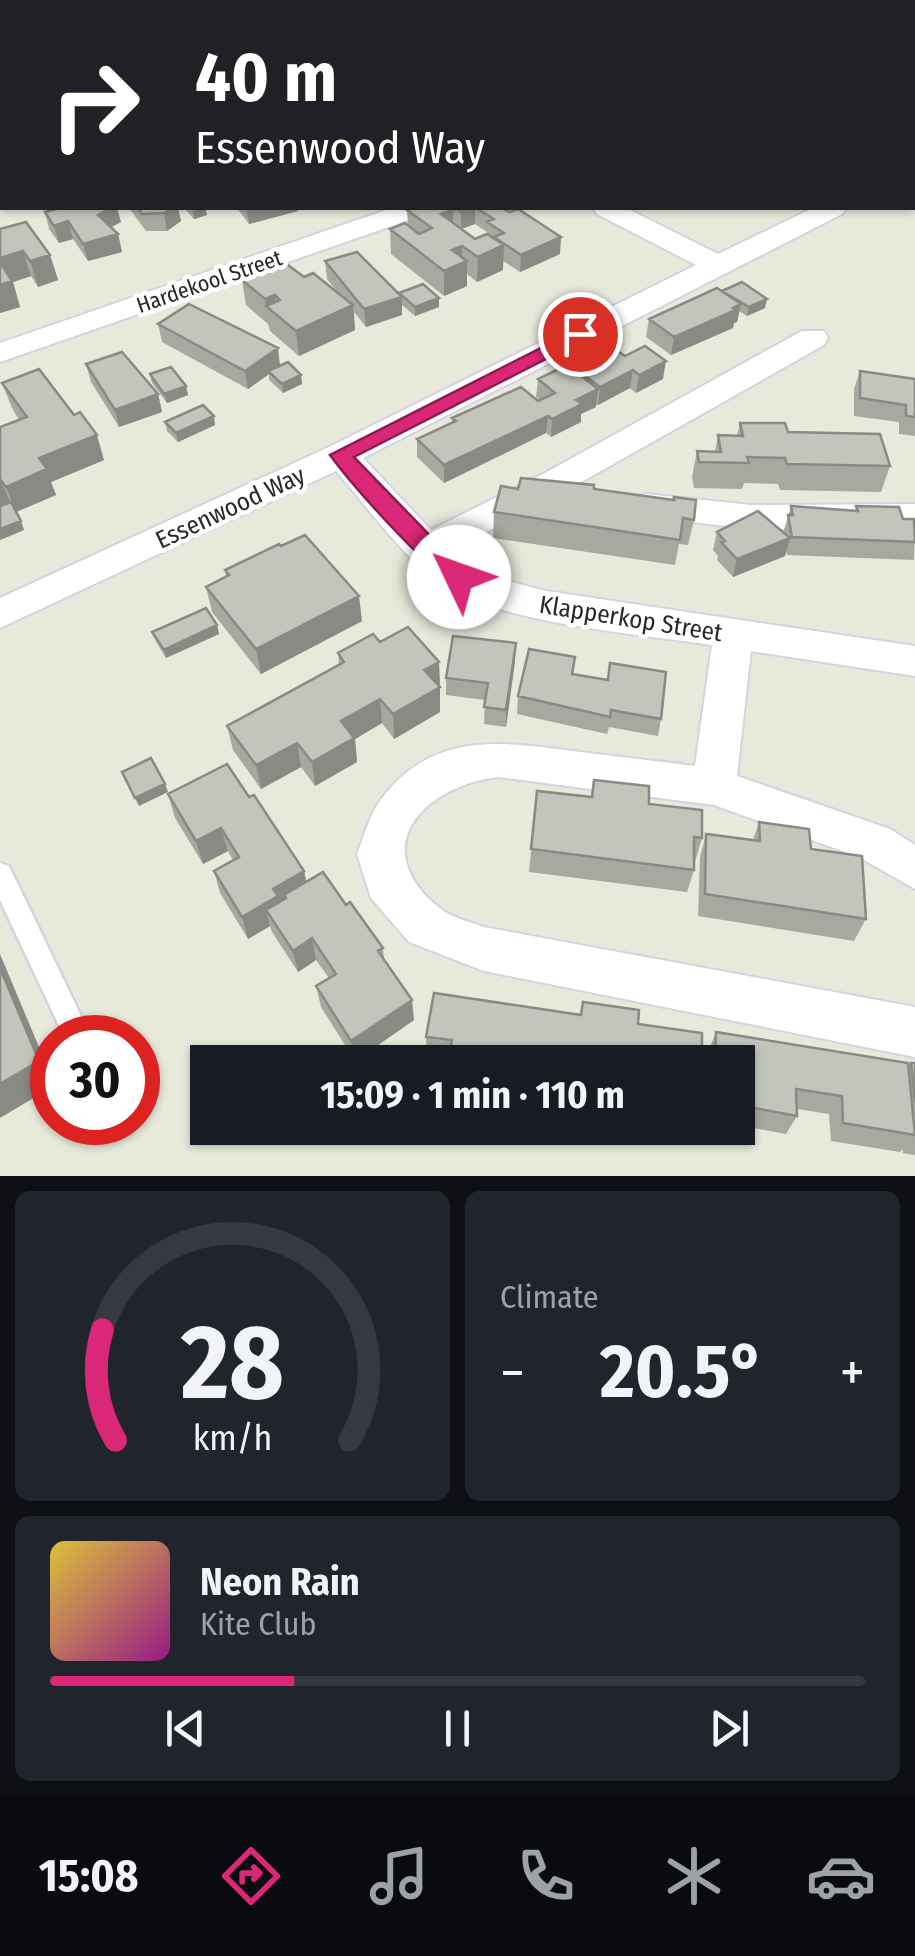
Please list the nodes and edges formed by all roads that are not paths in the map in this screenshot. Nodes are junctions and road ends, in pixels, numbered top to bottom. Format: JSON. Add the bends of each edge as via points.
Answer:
{"nodes":[{"id":1,"x":411,"y":210,"type":"edge"},
{"id":2,"x":610,"y":210,"type":"edge"},
{"id":3,"x":829,"y":210,"type":"edge"},
{"id":4,"x":717,"y":265,"type":"junction"},
{"id":5,"x":813,"y":338,"type":"dead end"},
{"id":6,"x":0,"y":352,"type":"edge"},
{"id":7,"x":340,"y":455,"type":"junction"},
{"id":8,"x":557,"y":481,"type":"junction"},
{"id":9,"x":915,"y":516,"type":"edge"},
{"id":10,"x":426,"y":548,"type":"junction"},
{"id":11,"x":0,"y":614,"type":"edge"},
{"id":12,"x":733,"y":635,"type":"junction"},
{"id":13,"x":915,"y":661,"type":"edge"},
{"id":14,"x":714,"y":787,"type":"junction"},
{"id":15,"x":915,"y":869,"type":"edge"},
{"id":16,"x":0,"y":874,"type":"edge"},
{"id":17,"x":67,"y":1015,"type":"edge"},
{"id":18,"x":915,"y":1032,"type":"edge"}],
"edges":[{"from":1,"to":6,"type":"street","name":"Hardekool Street"},
{"from":2,"to":4,"type":"street"},
{"from":3,"to":4,"type":"street","name":"Essenwood Way"},
{"from":4,"to":7,"type":"street","name":"Essenwood Way"},
{"from":5,"to":8,"type":"street"},
{"from":7,"to":10,"type":"street","name":"Klapperkop Street"},
{"from":7,"to":11,"type":"street","name":"Essenwood Way"},
{"from":8,"to":9,"type":"street","via":[[675,511]]},
{"from":8,"to":10,"type":"street"},
{"from":10,"to":12,"type":"street","name":"Klapperkop Street","via":[[459,577],[517,600]]},
{"from":12,"to":13,"type":"street","name":"Klapperkop Street"},
{"from":12,"to":14,"type":"street"},
{"from":14,"to":15,"type":"street","via":[[874,843]]},
{"from":14,"to":18,"type":"street","via":[[498,758],[453,766],[418,788],[396,814],[379,854],[387,884],[426,928],[484,949]]},
{"from":16,"to":17,"type":"lane"}]}
